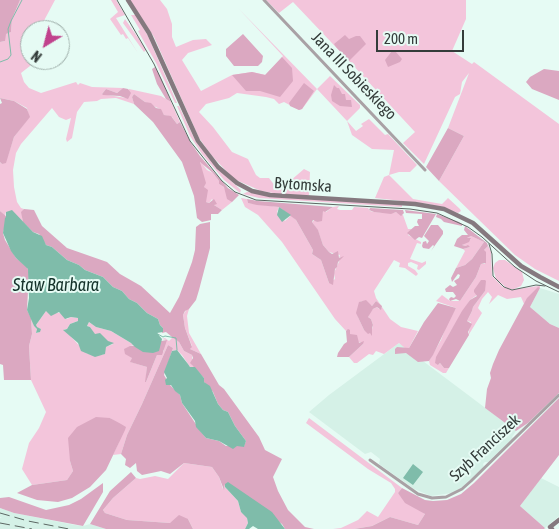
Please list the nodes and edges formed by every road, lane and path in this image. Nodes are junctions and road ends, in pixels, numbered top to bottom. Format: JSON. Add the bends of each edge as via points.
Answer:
{"nodes":[{"id":1,"x":128,"y":0,"type":"edge"},
{"id":2,"x":264,"y":0,"type":"edge"},
{"id":3,"x":425,"y":170,"type":"dead end"},
{"id":4,"x":559,"y":287,"type":"edge"},
{"id":5,"x":559,"y":394,"type":"edge"},
{"id":6,"x":370,"y":460,"type":"dead end"},
{"id":7,"x":559,"y":520,"type":"edge"},
{"id":8,"x":552,"y":529,"type":"edge"}],
"edges":[{"from":1,"to":4,"type":"street","name":"Bytomska","via":[[148,33],[198,141],[237,183],[270,195],[415,204],[444,209],[473,223],[521,266]]},
{"from":2,"to":3,"type":"street","name":"Jana III Sobieskiego"},
{"from":5,"to":6,"type":"street","name":"Szyb Franciszek","via":[[471,481],[446,497],[418,494]]},
{"from":7,"to":8,"type":"street","via":[[550,527]]}]}
